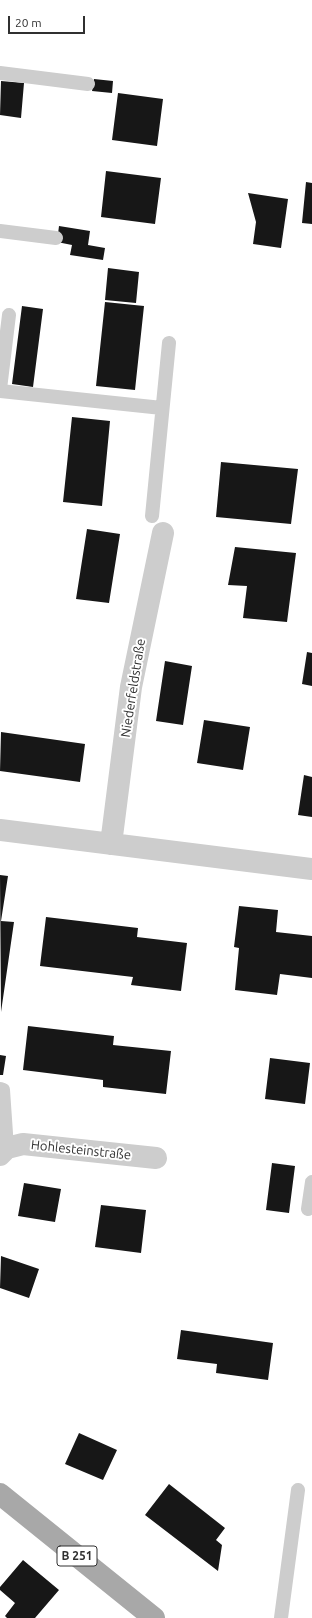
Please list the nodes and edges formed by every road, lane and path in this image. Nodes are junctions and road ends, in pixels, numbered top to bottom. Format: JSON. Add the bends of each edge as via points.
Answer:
{"nodes":[{"id":1,"x":0,"y":73,"type":"edge"},
{"id":2,"x":88,"y":84,"type":"dead end"},
{"id":3,"x":0,"y":231,"type":"edge"},
{"id":4,"x":56,"y":238,"type":"dead end"},
{"id":5,"x":9,"y":315,"type":"dead end"},
{"id":6,"x":170,"y":343,"type":"dead end"},
{"id":7,"x":1,"y":369,"type":"edge"},
{"id":8,"x":0,"y":390,"type":"edge"},
{"id":9,"x":162,"y":408,"type":"junction"},
{"id":10,"x":157,"y":524,"type":"joint"},
{"id":11,"x":0,"y":830,"type":"edge"},
{"id":12,"x":111,"y":844,"type":"junction"},
{"id":13,"x":312,"y":869,"type":"edge"},
{"id":14,"x":0,"y":1089,"type":"edge"},
{"id":15,"x":3,"y":1152,"type":"edge"},
{"id":16,"x":156,"y":1158,"type":"dead end"},
{"id":17,"x":312,"y":1182,"type":"edge"},
{"id":18,"x":308,"y":1209,"type":"dead end"},
{"id":19,"x":298,"y":1490,"type":"dead end"},
{"id":20,"x":0,"y":1494,"type":"edge"},
{"id":21,"x":154,"y":1618,"type":"edge"},
{"id":22,"x":281,"y":1618,"type":"edge"}],
"edges":[{"from":1,"to":2,"type":"lane"},
{"from":3,"to":4,"type":"lane"},
{"from":5,"to":7,"type":"lane"},
{"from":6,"to":9,"type":"lane"},
{"from":7,"to":8,"type":"lane"},
{"from":8,"to":9,"type":"lane"},
{"from":9,"to":10,"type":"lane"},
{"from":10,"to":12,"type":"street","name":"Niederfeldstraße","via":[[131,687]]},
{"from":11,"to":12,"type":"street"},
{"from":12,"to":13,"type":"street"},
{"from":14,"to":15,"type":"lane"},
{"from":15,"to":16,"type":"street","name":"Hohlesteinstraße","via":[[23,1144]]},
{"from":17,"to":18,"type":"lane"},
{"from":19,"to":22,"type":"lane"},
{"from":20,"to":21,"type":"main road","number":"B 251"}]}
